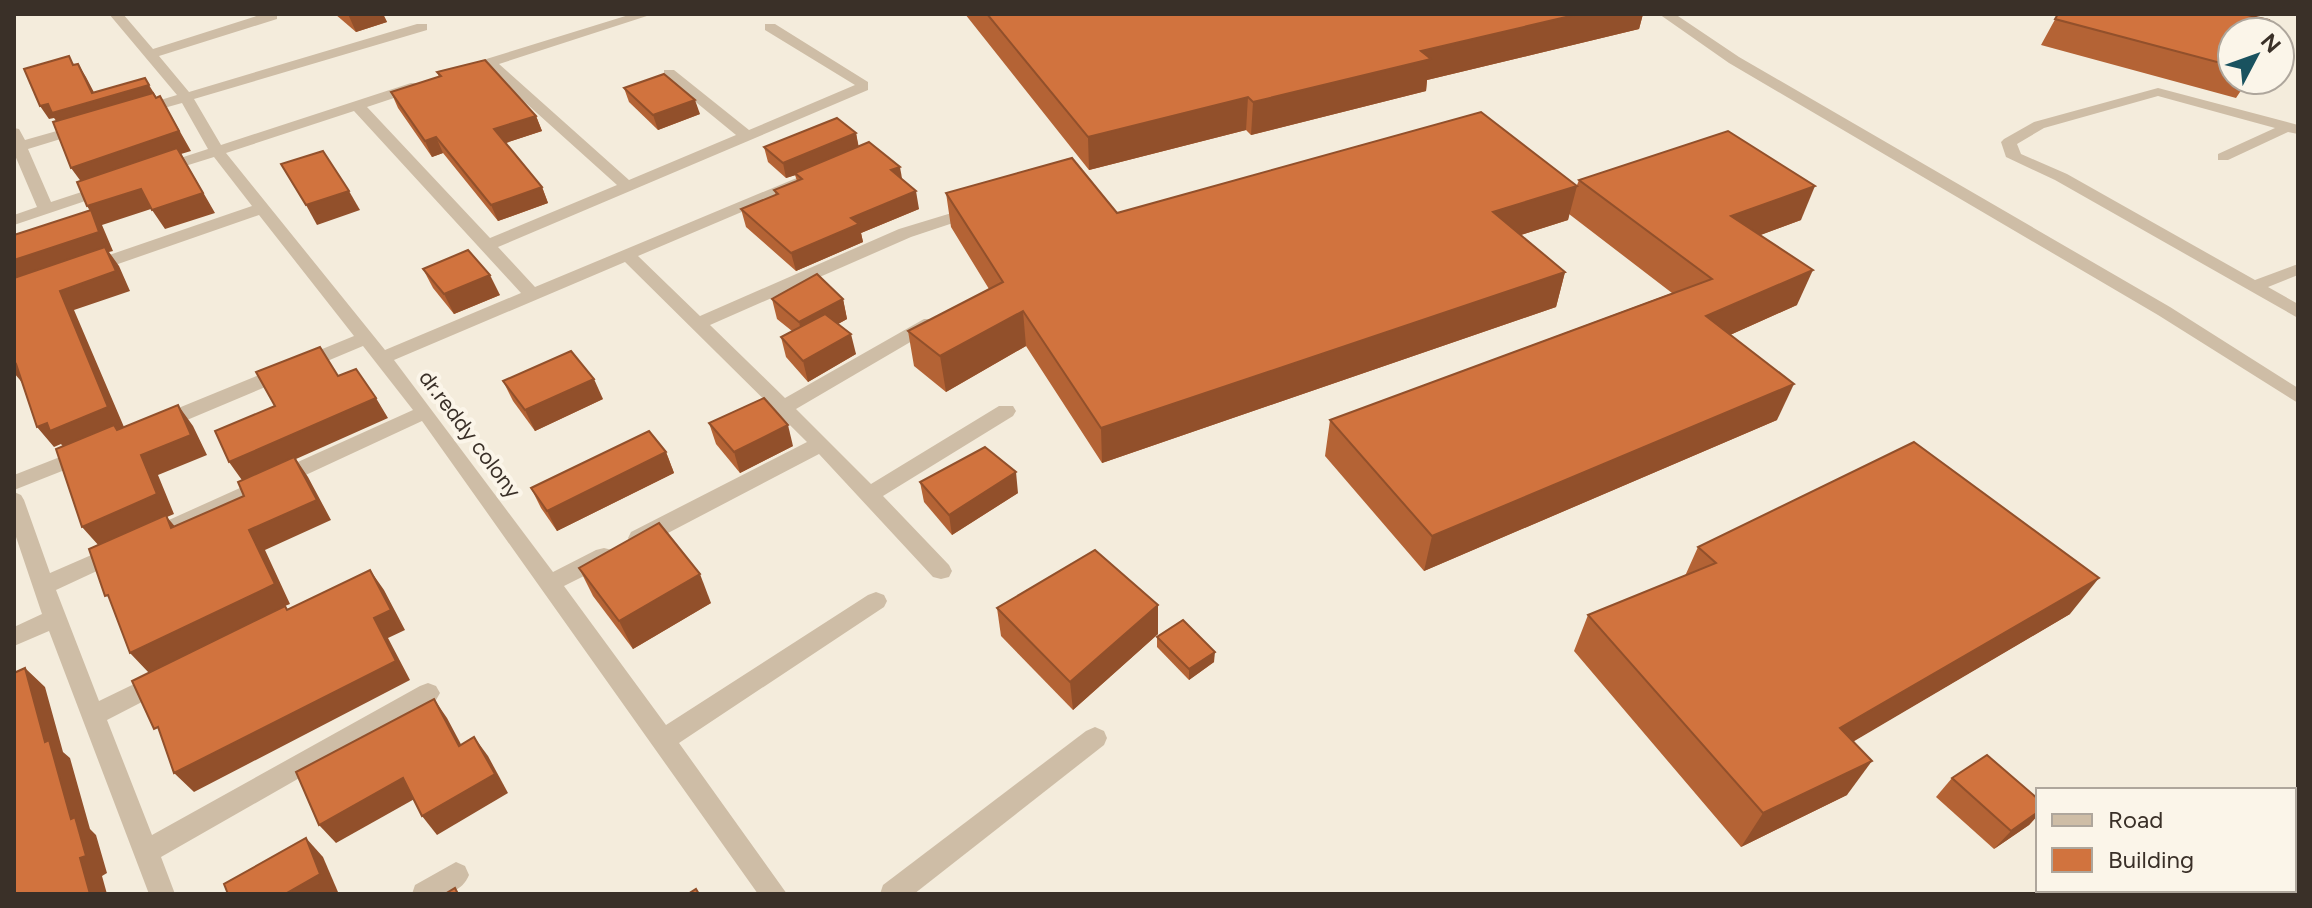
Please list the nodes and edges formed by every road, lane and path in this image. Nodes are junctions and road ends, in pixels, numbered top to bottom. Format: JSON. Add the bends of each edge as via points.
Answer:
{"nodes":[{"id":1,"x":116,"y":14,"type":"edge"},
{"id":2,"x":646,"y":14,"type":"edge"},
{"id":3,"x":1666,"y":14,"type":"edge"},
{"id":4,"x":273,"y":15,"type":"edge"},
{"id":5,"x":422,"y":27,"type":"dead end"},
{"id":6,"x":770,"y":27,"type":"dead end"},
{"id":7,"x":150,"y":54,"type":"junction"},
{"id":8,"x":489,"y":62,"type":"junction"},
{"id":9,"x":669,"y":73,"type":"edge"},
{"id":10,"x":186,"y":97,"type":"junction"},
{"id":11,"x":357,"y":105,"type":"junction"},
{"id":12,"x":126,"y":114,"type":"edge"},
{"id":13,"x":96,"y":123,"type":"edge"},
{"id":14,"x":2290,"y":131,"type":"edge"},
{"id":15,"x":747,"y":136,"type":"junction"},
{"id":16,"x":2298,"y":140,"type":"edge"},
{"id":17,"x":16,"y":142,"type":"edge"},
{"id":18,"x":216,"y":150,"type":"junction"},
{"id":19,"x":2223,"y":157,"type":"dead end"},
{"id":20,"x":816,"y":174,"type":"edge"},
{"id":21,"x":628,"y":187,"type":"junction"},
{"id":22,"x":989,"y":206,"type":"edge"},
{"id":23,"x":263,"y":208,"type":"junction"},
{"id":24,"x":46,"y":210,"type":"junction"},
{"id":25,"x":14,"y":220,"type":"edge"},
{"id":26,"x":488,"y":245,"type":"junction"},
{"id":27,"x":627,"y":255,"type":"junction"},
{"id":28,"x":2298,"y":269,"type":"edge"},
{"id":29,"x":73,"y":274,"type":"edge"},
{"id":30,"x":2253,"y":287,"type":"junction"},
{"id":31,"x":533,"y":295,"type":"junction"},
{"id":32,"x":2298,"y":312,"type":"edge"},
{"id":33,"x":944,"y":315,"type":"edge"},
{"id":34,"x":697,"y":324,"type":"junction"},
{"id":35,"x":368,"y":337,"type":"junction"},
{"id":36,"x":383,"y":358,"type":"junction"},
{"id":37,"x":2298,"y":397,"type":"edge"},
{"id":38,"x":783,"y":408,"type":"junction"},
{"id":39,"x":1006,"y":411,"type":"dead end"},
{"id":40,"x":425,"y":412,"type":"junction"},
{"id":41,"x":147,"y":428,"type":"edge"},
{"id":42,"x":821,"y":444,"type":"junction"},
{"id":43,"x":102,"y":447,"type":"edge"},
{"id":44,"x":14,"y":483,"type":"edge"},
{"id":45,"x":869,"y":495,"type":"junction"},
{"id":46,"x":14,"y":500,"type":"edge"},
{"id":47,"x":941,"y":571,"type":"dead end"},
{"id":48,"x":550,"y":583,"type":"junction"},
{"id":49,"x":44,"y":586,"type":"junction"},
{"id":50,"x":876,"y":601,"type":"dead end"},
{"id":51,"x":55,"y":618,"type":"junction"},
{"id":52,"x":14,"y":637,"type":"edge"},
{"id":53,"x":176,"y":674,"type":"edge"},
{"id":54,"x":428,"y":693,"type":"dead end"},
{"id":55,"x":93,"y":715,"type":"junction"},
{"id":56,"x":1095,"y":738,"type":"dead end"},
{"id":57,"x":663,"y":740,"type":"junction"},
{"id":58,"x":146,"y":852,"type":"junction"},
{"id":59,"x":456,"y":875,"type":"dead end"},
{"id":60,"x":162,"y":894,"type":"edge"},
{"id":61,"x":425,"y":894,"type":"edge"},
{"id":62,"x":774,"y":894,"type":"edge"},
{"id":63,"x":893,"y":894,"type":"edge"}],
"edges":[{"from":1,"to":7,"type":"street","name":"dr.reddy colony"},
{"from":2,"to":8,"type":"street"},
{"from":3,"to":37,"type":"street","via":[[1734,60],[2151,303]]},
{"from":4,"to":7,"type":"street"},
{"from":5,"to":10,"type":"street"},
{"from":6,"to":15,"type":"street","via":[[863,87]]},
{"from":7,"to":10,"type":"street","name":"dr.reddy colony"},
{"from":8,"to":11,"type":"street"},
{"from":8,"to":21,"type":"street"},
{"from":9,"to":15,"type":"street"},
{"from":10,"to":12,"type":"street"},
{"from":10,"to":18,"type":"street","name":"dr.reddy colony"},
{"from":11,"to":18,"type":"street"},
{"from":11,"to":26,"type":"street"},
{"from":13,"to":17,"type":"street"},
{"from":14,"to":16,"type":"street"},
{"from":14,"to":19,"type":"street"},
{"from":14,"to":30,"type":"street","via":[[2158,92],[2039,125],[2009,142],[2014,157],[2061,177]]},
{"from":15,"to":21,"type":"street"},
{"from":17,"to":24,"type":"street"},
{"from":18,"to":23,"type":"street","name":"dr.reddy colony"},
{"from":18,"to":24,"type":"street"},
{"from":20,"to":27,"type":"street"},
{"from":21,"to":26,"type":"street"},
{"from":22,"to":34,"type":"street","via":[[905,233]]},
{"from":23,"to":29,"type":"street"},
{"from":23,"to":35,"type":"street","name":"dr.reddy colony"},
{"from":24,"to":25,"type":"street"},
{"from":26,"to":31,"type":"street"},
{"from":27,"to":31,"type":"street"},
{"from":27,"to":34,"type":"street"},
{"from":28,"to":30,"type":"street"},
{"from":30,"to":32,"type":"street"},
{"from":31,"to":36,"type":"street"},
{"from":33,"to":38,"type":"street"},
{"from":34,"to":38,"type":"street"},
{"from":35,"to":36,"type":"street","name":"dr.reddy colony"},
{"from":35,"to":41,"type":"street"},
{"from":36,"to":40,"type":"street","name":"dr.reddy colony"},
{"from":38,"to":42,"type":"street"},
{"from":39,"to":45,"type":"street"},
{"from":40,"to":48,"type":"street","name":"dr.reddy colony"},
{"from":40,"to":49,"type":"street"},
{"from":42,"to":45,"type":"street"},
{"from":42,"to":48,"type":"street"},
{"from":43,"to":44,"type":"street"},
{"from":45,"to":47,"type":"street"},
{"from":46,"to":49,"type":"street"},
{"from":48,"to":57,"type":"street","name":"dr.reddy colony"},
{"from":49,"to":51,"type":"street"},
{"from":50,"to":57,"type":"street"},
{"from":51,"to":52,"type":"street"},
{"from":51,"to":55,"type":"street"},
{"from":53,"to":55,"type":"street"},
{"from":54,"to":58,"type":"street"},
{"from":55,"to":58,"type":"street"},
{"from":56,"to":63,"type":"street"},
{"from":57,"to":62,"type":"street","name":"dr.reddy colony"},
{"from":58,"to":60,"type":"street"},
{"from":59,"to":61,"type":"street"}]}
